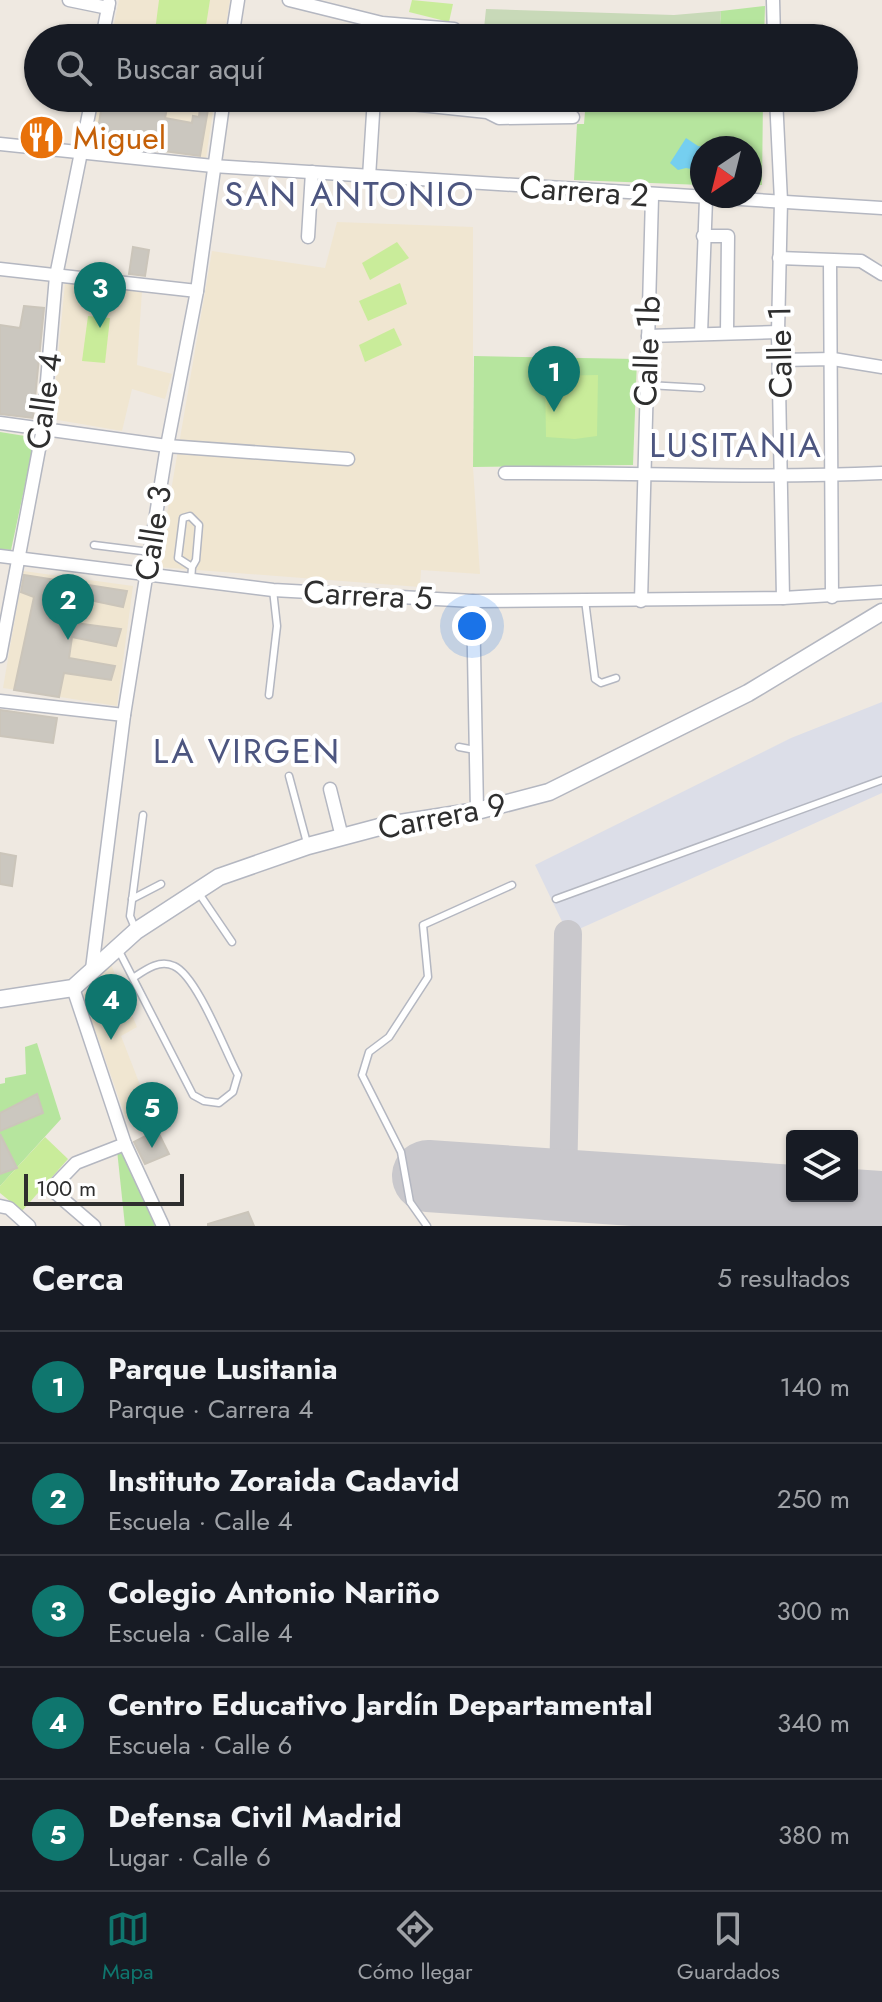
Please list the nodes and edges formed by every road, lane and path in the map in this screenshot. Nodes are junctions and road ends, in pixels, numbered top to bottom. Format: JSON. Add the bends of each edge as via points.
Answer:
{"nodes":[{"id":1,"x":69,"y":0,"type":"edge"},
{"id":2,"x":238,"y":0,"type":"edge"},
{"id":3,"x":289,"y":0,"type":"edge"},
{"id":4,"x":773,"y":0,"type":"edge"},
{"id":5,"x":109,"y":4,"type":"edge"},
{"id":6,"x":382,"y":23,"type":"joint"},
{"id":7,"x":105,"y":24,"type":"edge"},
{"id":8,"x":234,"y":24,"type":"edge"},
{"id":9,"x":389,"y":24,"type":"edge"},
{"id":10,"x":774,"y":24,"type":"edge"},
{"id":11,"x":90,"y":112,"type":"edge"},
{"id":12,"x":222,"y":112,"type":"edge"},
{"id":13,"x":373,"y":112,"type":"edge"},
{"id":14,"x":487,"y":112,"type":"edge"},
{"id":15,"x":777,"y":112,"type":"edge"},
{"id":16,"x":573,"y":117,"type":"dead end"},
{"id":17,"x":0,"y":144,"type":"edge"},
{"id":18,"x":82,"y":155,"type":"junction"},
{"id":19,"x":213,"y":166,"type":"junction"},
{"id":20,"x":312,"y":172,"type":"junction"},
{"id":21,"x":369,"y":177,"type":"junction"},
{"id":22,"x":652,"y":197,"type":"junction"},
{"id":23,"x":690,"y":198,"type":"edge"},
{"id":24,"x":762,"y":200,"type":"edge"},
{"id":25,"x":781,"y":201,"type":"junction"},
{"id":26,"x":705,"y":208,"type":"edge"},
{"id":27,"x":882,"y":208,"type":"edge"},
{"id":28,"x":703,"y":236,"type":"junction"},
{"id":29,"x":308,"y":237,"type":"dead end"},
{"id":30,"x":779,"y":258,"type":"junction"},
{"id":31,"x":830,"y":261,"type":"junction"},
{"id":32,"x":0,"y":269,"type":"edge"},
{"id":33,"x":882,"y":274,"type":"edge"},
{"id":34,"x":56,"y":276,"type":"junction"},
{"id":35,"x":197,"y":291,"type":"junction"},
{"id":36,"x":778,"y":332,"type":"junction"},
{"id":37,"x":727,"y":333,"type":"junction"},
{"id":38,"x":701,"y":334,"type":"junction"},
{"id":39,"x":648,"y":336,"type":"junction"},
{"id":40,"x":833,"y":359,"type":"junction"},
{"id":41,"x":780,"y":360,"type":"junction"},
{"id":42,"x":882,"y":367,"type":"edge"},
{"id":43,"x":646,"y":385,"type":"junction"},
{"id":44,"x":701,"y":388,"type":"dead end"},
{"id":45,"x":0,"y":423,"type":"edge"},
{"id":46,"x":43,"y":428,"type":"junction"},
{"id":47,"x":167,"y":446,"type":"junction"},
{"id":48,"x":348,"y":459,"type":"dead end"},
{"id":49,"x":643,"y":472,"type":"junction"},
{"id":50,"x":505,"y":473,"type":"dead end"},
{"id":51,"x":882,"y":473,"type":"edge"},
{"id":52,"x":834,"y":475,"type":"junction"},
{"id":53,"x":782,"y":477,"type":"junction"},
{"id":54,"x":94,"y":545,"type":"dead end"},
{"id":55,"x":150,"y":552,"type":"junction"},
{"id":56,"x":0,"y":556,"type":"edge"},
{"id":57,"x":16,"y":558,"type":"junction"},
{"id":58,"x":192,"y":567,"type":"junction"},
{"id":59,"x":146,"y":577,"type":"junction"},
{"id":60,"x":191,"y":581,"type":"junction"},
{"id":61,"x":273,"y":590,"type":"junction"},
{"id":62,"x":882,"y":592,"type":"edge"},
{"id":63,"x":832,"y":597,"type":"junction"},
{"id":64,"x":783,"y":598,"type":"junction"},
{"id":65,"x":585,"y":600,"type":"junction"},
{"id":66,"x":473,"y":601,"type":"junction"},
{"id":67,"x":641,"y":601,"type":"junction"},
{"id":68,"x":882,"y":612,"type":"edge"},
{"id":69,"x":0,"y":656,"type":"edge"},
{"id":70,"x":616,"y":678,"type":"dead end"},
{"id":71,"x":269,"y":695,"type":"dead end"},
{"id":72,"x":0,"y":701,"type":"edge"},
{"id":73,"x":124,"y":715,"type":"junction"},
{"id":74,"x":459,"y":747,"type":"dead end"},
{"id":75,"x":475,"y":750,"type":"junction"},
{"id":76,"x":289,"y":776,"type":"dead end"},
{"id":77,"x":882,"y":780,"type":"edge"},
{"id":78,"x":330,"y":789,"type":"dead end"},
{"id":79,"x":477,"y":811,"type":"junction"},
{"id":80,"x":143,"y":815,"type":"dead end"},
{"id":81,"x":342,"y":837,"type":"junction"},
{"id":82,"x":308,"y":846,"type":"junction"},
{"id":83,"x":161,"y":884,"type":"dead end"},
{"id":84,"x":512,"y":885,"type":"dead end"},
{"id":85,"x":197,"y":890,"type":"junction"},
{"id":86,"x":132,"y":899,"type":"junction"},
{"id":87,"x":556,"y":899,"type":"dead end"},
{"id":88,"x":136,"y":931,"type":"junction"},
{"id":89,"x":232,"y":942,"type":"dead end"},
{"id":90,"x":118,"y":948,"type":"junction"},
{"id":91,"x":92,"y":969,"type":"junction"},
{"id":92,"x":133,"y":978,"type":"junction"},
{"id":93,"x":73,"y":988,"type":"junction"},
{"id":94,"x":0,"y":999,"type":"edge"},
{"id":95,"x":125,"y":1144,"type":"junction"},
{"id":96,"x":0,"y":1206,"type":"edge"},
{"id":97,"x":29,"y":1226,"type":"edge"},
{"id":98,"x":94,"y":1226,"type":"edge"},
{"id":99,"x":163,"y":1226,"type":"edge"},
{"id":100,"x":427,"y":1226,"type":"edge"}],
"edges":[{"from":1,"to":5,"type":"street"},
{"from":2,"to":8,"type":"street"},
{"from":3,"to":6,"type":"street"},
{"from":4,"to":10,"type":"street"},
{"from":5,"to":7,"type":"street"},
{"from":6,"to":9,"type":"street"},
{"from":11,"to":18,"type":"street","name":"Calle 4"},
{"from":12,"to":19,"type":"street","name":"Calle 3"},
{"from":13,"to":21,"type":"street"},
{"from":14,"to":16,"type":"street","via":[[499,118]]},
{"from":15,"to":25,"type":"street","name":"Calle 1"},
{"from":17,"to":18,"type":"street","name":"Carrera 2"},
{"from":18,"to":19,"type":"street","name":"Carrera 2"},
{"from":18,"to":34,"type":"street","name":"Calle 4"},
{"from":19,"to":20,"type":"street","name":"Carrera 2"},
{"from":19,"to":35,"type":"street","name":"Calle 3"},
{"from":20,"to":21,"type":"street","name":"Carrera 2"},
{"from":20,"to":29,"type":"street"},
{"from":21,"to":22,"type":"street","name":"Carrera 2"},
{"from":22,"to":23,"type":"street","name":"Carrera 2"},
{"from":22,"to":39,"type":"street","name":"Calle 1b"},
{"from":24,"to":25,"type":"street","name":"Carrera 2"},
{"from":25,"to":27,"type":"street","name":"Carrera 2"},
{"from":25,"to":30,"type":"street","name":"Calle 1"},
{"from":26,"to":28,"type":"street"},
{"from":28,"to":37,"type":"street","via":[[728,236]]},
{"from":28,"to":38,"type":"street"},
{"from":30,"to":31,"type":"street"},
{"from":30,"to":36,"type":"street","name":"Calle 1"},
{"from":31,"to":33,"type":"street","via":[[861,261]]},
{"from":31,"to":40,"type":"street"},
{"from":32,"to":34,"type":"street"},
{"from":34,"to":35,"type":"street"},
{"from":34,"to":46,"type":"street","name":"Calle 4"},
{"from":35,"to":47,"type":"street","name":"Calle 3"},
{"from":36,"to":37,"type":"street"},
{"from":36,"to":41,"type":"street","name":"Calle 1"},
{"from":37,"to":38,"type":"street"},
{"from":38,"to":39,"type":"street"},
{"from":39,"to":43,"type":"street","name":"Calle 1b"},
{"from":40,"to":41,"type":"street"},
{"from":40,"to":42,"type":"street"},
{"from":40,"to":52,"type":"street"},
{"from":41,"to":53,"type":"street","name":"Calle 1"},
{"from":43,"to":44,"type":"lane"},
{"from":43,"to":49,"type":"street","name":"Calle 1b"},
{"from":45,"to":46,"type":"street"},
{"from":46,"to":47,"type":"street"},
{"from":46,"to":57,"type":"street","name":"Calle 4"},
{"from":47,"to":48,"type":"street"},
{"from":47,"to":55,"type":"street","name":"Calle 3"},
{"from":49,"to":50,"type":"street"},
{"from":49,"to":53,"type":"street"},
{"from":49,"to":67,"type":"street","name":"Calle 1b"},
{"from":51,"to":52,"type":"street"},
{"from":52,"to":53,"type":"street"},
{"from":52,"to":63,"type":"street"},
{"from":53,"to":64,"type":"street","name":"Calle 1"},
{"from":54,"to":55,"type":"lane"},
{"from":55,"to":59,"type":"street","name":"Calle 3"},
{"from":56,"to":57,"type":"street","name":"Carrera 5"},
{"from":57,"to":59,"type":"street","name":"Carrera 5"},
{"from":57,"to":69,"type":"street","name":"Calle 4"},
{"from":58,"to":58,"type":"lane","via":[[199,525],[190,516],[180,523],[178,558]]},
{"from":58,"to":60,"type":"lane"},
{"from":59,"to":60,"type":"street","name":"Carrera 5"},
{"from":59,"to":73,"type":"street","name":"Calle 3"},
{"from":60,"to":61,"type":"street","name":"Carrera 5"},
{"from":61,"to":66,"type":"street","name":"Carrera 5"},
{"from":61,"to":71,"type":"lane","via":[[277,626]]},
{"from":62,"to":63,"type":"street","name":"Carrera 5"},
{"from":63,"to":64,"type":"street","name":"Carrera 5"},
{"from":64,"to":67,"type":"street","name":"Carrera 5"},
{"from":65,"to":66,"type":"street","name":"Carrera 5"},
{"from":65,"to":67,"type":"street","name":"Carrera 5"},
{"from":65,"to":70,"type":"lane","via":[[595,679],[601,683]]},
{"from":66,"to":75,"type":"street"},
{"from":68,"to":79,"type":"street","name":"Carrera 9","via":[[748,693],[630,754],[549,792]]},
{"from":72,"to":73,"type":"street"},
{"from":73,"to":91,"type":"street","name":"Calle 3"},
{"from":74,"to":75,"type":"lane"},
{"from":75,"to":79,"type":"street"},
{"from":76,"to":82,"type":"lane"},
{"from":77,"to":87,"type":"lane"},
{"from":78,"to":81,"type":"street"},
{"from":79,"to":81,"type":"street","name":"Carrera 9"},
{"from":80,"to":86,"type":"lane"},
{"from":81,"to":82,"type":"street","name":"Carrera 9"},
{"from":82,"to":85,"type":"street","name":"Carrera 9"},
{"from":83,"to":86,"type":"lane"},
{"from":84,"to":100,"type":"lane","via":[[423,925],[428,977],[389,1037],[369,1052],[362,1075],[401,1152],[410,1202]]},
{"from":85,"to":88,"type":"street","name":"Carrera 9"},
{"from":85,"to":89,"type":"lane"},
{"from":86,"to":88,"type":"lane","via":[[130,916]]},
{"from":88,"to":90,"type":"street","name":"Carrera 9"},
{"from":90,"to":91,"type":"street","name":"Carrera 9"},
{"from":90,"to":92,"type":"lane"},
{"from":91,"to":93,"type":"street","name":"Carrera 9"},
{"from":92,"to":92,"type":"lane","via":[[154,965],[172,965],[187,975],[238,1075],[233,1092],[219,1103],[193,1095]]},
{"from":93,"to":94,"type":"street"},
{"from":93,"to":95,"type":"street"},
{"from":95,"to":98,"type":"street","via":[[76,1163],[51,1189]]},
{"from":95,"to":99,"type":"street"},
{"from":96,"to":97,"type":"street"}]}
